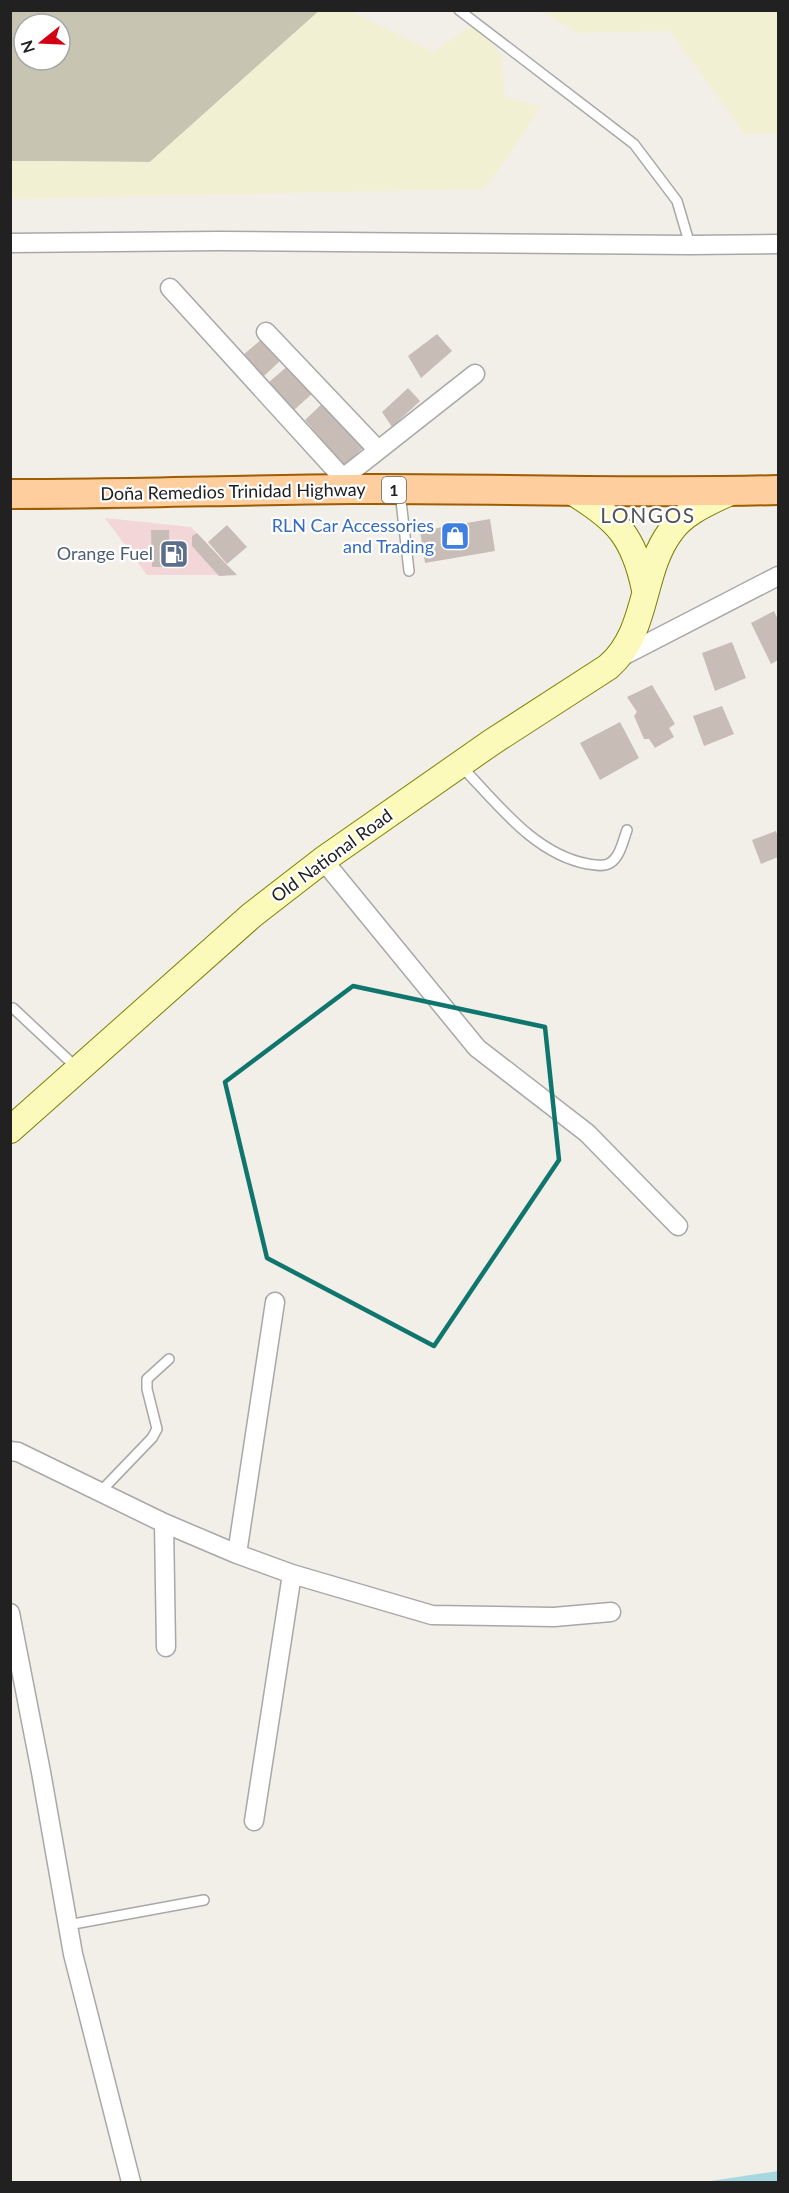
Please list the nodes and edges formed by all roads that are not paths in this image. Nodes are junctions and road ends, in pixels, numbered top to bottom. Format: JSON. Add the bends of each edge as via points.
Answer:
{"nodes":[{"id":1,"x":459,"y":10,"type":"edge"},
{"id":2,"x":10,"y":243,"type":"edge"},
{"id":3,"x":778,"y":244,"type":"edge"},
{"id":4,"x":690,"y":245,"type":"junction"},
{"id":5,"x":170,"y":288,"type":"dead end"},
{"id":6,"x":267,"y":332,"type":"dead end"},
{"id":7,"x":475,"y":374,"type":"dead end"},
{"id":8,"x":378,"y":450,"type":"junction"},
{"id":9,"x":348,"y":483,"type":"junction"},
{"id":10,"x":400,"y":490,"type":"junction"},
{"id":11,"x":778,"y":490,"type":"edge"},
{"id":12,"x":571,"y":491,"type":"junction"},
{"id":13,"x":732,"y":491,"type":"junction"},
{"id":14,"x":10,"y":494,"type":"edge"},
{"id":15,"x":409,"y":571,"type":"dead end"},
{"id":16,"x":778,"y":576,"type":"edge"},
{"id":17,"x":645,"y":590,"type":"junction"},
{"id":18,"x":619,"y":658,"type":"junction"},
{"id":19,"x":460,"y":765,"type":"junction"},
{"id":20,"x":627,"y":830,"type":"dead end"},
{"id":21,"x":323,"y":860,"type":"junction"},
{"id":22,"x":13,"y":1008,"type":"dead end"},
{"id":23,"x":79,"y":1069,"type":"junction"},
{"id":24,"x":10,"y":1130,"type":"edge"},
{"id":25,"x":678,"y":1226,"type":"dead end"},
{"id":26,"x":275,"y":1302,"type":"dead end"},
{"id":27,"x":169,"y":1359,"type":"dead end"},
{"id":28,"x":10,"y":1451,"type":"edge"},
{"id":29,"x":101,"y":1491,"type":"junction"},
{"id":30,"x":164,"y":1523,"type":"junction"},
{"id":31,"x":237,"y":1554,"type":"junction"},
{"id":32,"x":292,"y":1574,"type":"junction"},
{"id":33,"x":611,"y":1612,"type":"dead end"},
{"id":34,"x":10,"y":1613,"type":"edge"},
{"id":35,"x":166,"y":1647,"type":"dead end"},
{"id":36,"x":254,"y":1821,"type":"dead end"},
{"id":37,"x":204,"y":1900,"type":"dead end"},
{"id":38,"x":68,"y":1925,"type":"junction"},
{"id":39,"x":131,"y":2182,"type":"edge"}],
"edges":[{"from":1,"to":4,"type":"lane","via":[[634,144],[676,201]]},
{"from":2,"to":4,"type":"street"},
{"from":3,"to":4,"type":"street"},
{"from":5,"to":9,"type":"street"},
{"from":6,"to":8,"type":"street"},
{"from":7,"to":8,"type":"street"},
{"from":8,"to":9,"type":"street"},
{"from":9,"to":10,"type":"main road","name":"Doña Remedios Trinidad Highway","number":"1"},
{"from":9,"to":14,"type":"main road","name":"Doña Remedios Trinidad Highway","number":"1","via":[[178,493]]},
{"from":10,"to":12,"type":"main road","name":"Doña Remedios Trinidad Highway","number":"1"},
{"from":10,"to":15,"type":"lane"},
{"from":11,"to":13,"type":"main road","name":"Doña Remedios Trinidad Highway","number":"1"},
{"from":12,"to":13,"type":"main road","name":"Doña Remedios Trinidad Highway","number":"1"},
{"from":12,"to":17,"type":"main road","name":"Old National Road","via":[[616,522],[634,548]]},
{"from":13,"to":17,"type":"main road","name":"Old National Road","via":[[695,509],[671,530]]},
{"from":16,"to":18,"type":"street"},
{"from":17,"to":18,"type":"main road","name":"Old National Road","via":[[632,638]]},
{"from":18,"to":19,"type":"main road","name":"Old National Road"},
{"from":19,"to":20,"type":"lane","via":[[540,844],[576,862],[597,866],[610,863],[619,853]]},
{"from":19,"to":21,"type":"main road","name":"Old National Road"},
{"from":21,"to":23,"type":"main road","name":"Old National Road","via":[[252,915]]},
{"from":21,"to":25,"type":"street","via":[[477,1048],[587,1133]]},
{"from":22,"to":23,"type":"lane"},
{"from":23,"to":24,"type":"main road","name":"Old National Road"},
{"from":26,"to":31,"type":"street"},
{"from":27,"to":29,"type":"lane","via":[[147,1379],[157,1429]]},
{"from":28,"to":29,"type":"street"},
{"from":29,"to":30,"type":"street"},
{"from":30,"to":31,"type":"street"},
{"from":30,"to":35,"type":"street"},
{"from":31,"to":32,"type":"street"},
{"from":32,"to":33,"type":"street","via":[[432,1615],[554,1617]]},
{"from":32,"to":36,"type":"street"},
{"from":34,"to":38,"type":"street"},
{"from":37,"to":38,"type":"lane"},
{"from":38,"to":39,"type":"street"}]}
